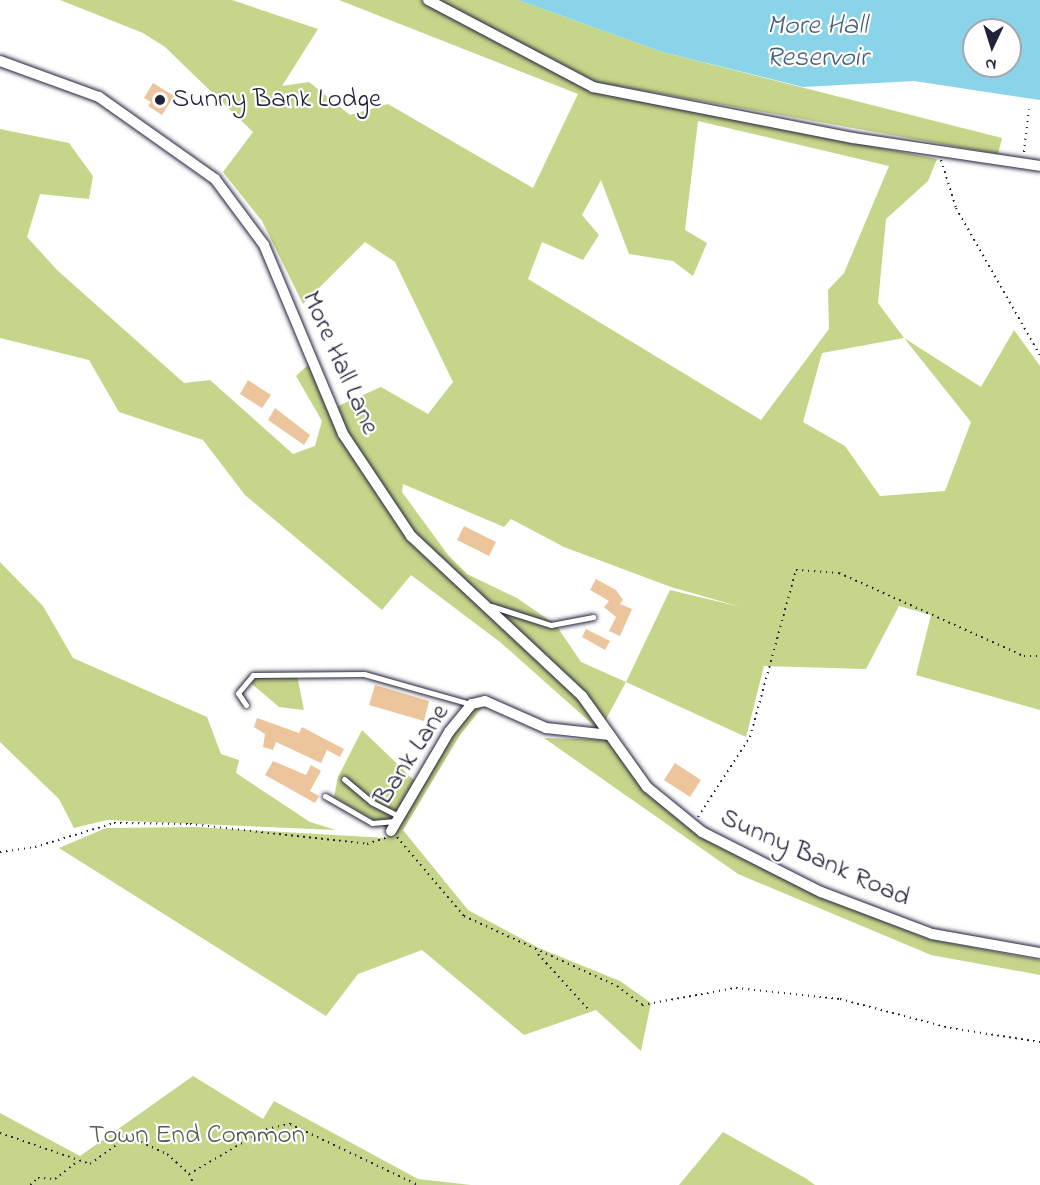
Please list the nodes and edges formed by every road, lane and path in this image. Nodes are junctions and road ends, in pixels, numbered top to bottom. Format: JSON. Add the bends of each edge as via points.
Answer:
{"nodes":[{"id":1,"x":428,"y":0,"type":"edge"},
{"id":2,"x":0,"y":61,"type":"edge"},
{"id":3,"x":1029,"y":109,"type":"dead end"},
{"id":4,"x":941,"y":153,"type":"junction"},
{"id":5,"x":1023,"y":164,"type":"junction"},
{"id":6,"x":1040,"y":166,"type":"edge"},
{"id":7,"x":1040,"y":355,"type":"edge"},
{"id":8,"x":485,"y":605,"type":"junction"},
{"id":9,"x":593,"y":617,"type":"dead end"},
{"id":10,"x":1040,"y":656,"type":"edge"},
{"id":11,"x":472,"y":704,"type":"junction"},
{"id":12,"x":246,"y":705,"type":"dead end"},
{"id":13,"x":610,"y":735,"type":"junction"},
{"id":14,"x":344,"y":779,"type":"dead end"},
{"id":15,"x":325,"y":796,"type":"dead end"},
{"id":16,"x":396,"y":822,"type":"junction"},
{"id":17,"x":692,"y":824,"type":"junction"},
{"id":18,"x":0,"y":852,"type":"edge"},
{"id":19,"x":536,"y":952,"type":"junction"},
{"id":20,"x":1040,"y":953,"type":"edge"},
{"id":21,"x":588,"y":1009,"type":"dead end"},
{"id":22,"x":1040,"y":1042,"type":"edge"},
{"id":23,"x":0,"y":1133,"type":"edge"},
{"id":24,"x":79,"y":1160,"type":"junction"},
{"id":25,"x":189,"y":1174,"type":"junction"},
{"id":26,"x":30,"y":1185,"type":"edge"},
{"id":27,"x":194,"y":1185,"type":"edge"},
{"id":28,"x":418,"y":1185,"type":"edge"}],
"edges":[{"from":1,"to":4,"type":"street","via":[[593,87]]},
{"from":2,"to":8,"type":"street","name":"More Hall Lane","via":[[99,97],[215,179],[264,245],[343,434],[411,536]]},
{"from":3,"to":5,"type":"path"},
{"from":4,"to":5,"type":"street"},
{"from":4,"to":7,"type":"path","via":[[941,165],[956,208]]},
{"from":5,"to":6,"type":"street"},
{"from":8,"to":9,"type":"lane","via":[[551,625]]},
{"from":8,"to":13,"type":"street","name":"More Hall Lane","via":[[582,696]]},
{"from":10,"to":17,"type":"path","via":[[1024,656],[839,573],[796,570],[750,737]]},
{"from":11,"to":12,"type":"lane","via":[[353,674],[253,675],[238,693]]},
{"from":11,"to":13,"type":"street","name":"Bank Lane","via":[[485,701],[546,728]]},
{"from":11,"to":16,"type":"street","name":"Bank Lane","via":[[449,732]]},
{"from":13,"to":17,"type":"street","name":"Sunny Bank Road","via":[[647,787]]},
{"from":14,"to":16,"type":"lane"},
{"from":15,"to":16,"type":"lane","via":[[372,823]]},
{"from":16,"to":18,"type":"path","via":[[379,842],[367,844],[190,824],[106,824],[35,847]]},
{"from":16,"to":19,"type":"path","via":[[464,916]]},
{"from":17,"to":20,"type":"street","name":"Sunny Bank Road","via":[[821,892],[932,934]]},
{"from":19,"to":21,"type":"path"},
{"from":19,"to":22,"type":"path","via":[[616,986],[642,1005],[736,988],[840,999],[950,1028]]},
{"from":23,"to":24,"type":"path"},
{"from":24,"to":25,"type":"path","via":[[90,1164],[122,1141],[141,1142],[167,1154]]},
{"from":24,"to":26,"type":"path","via":[[55,1179],[38,1178]]},
{"from":25,"to":27,"type":"path"},
{"from":25,"to":28,"type":"path","via":[[258,1133],[290,1125]]}]}
